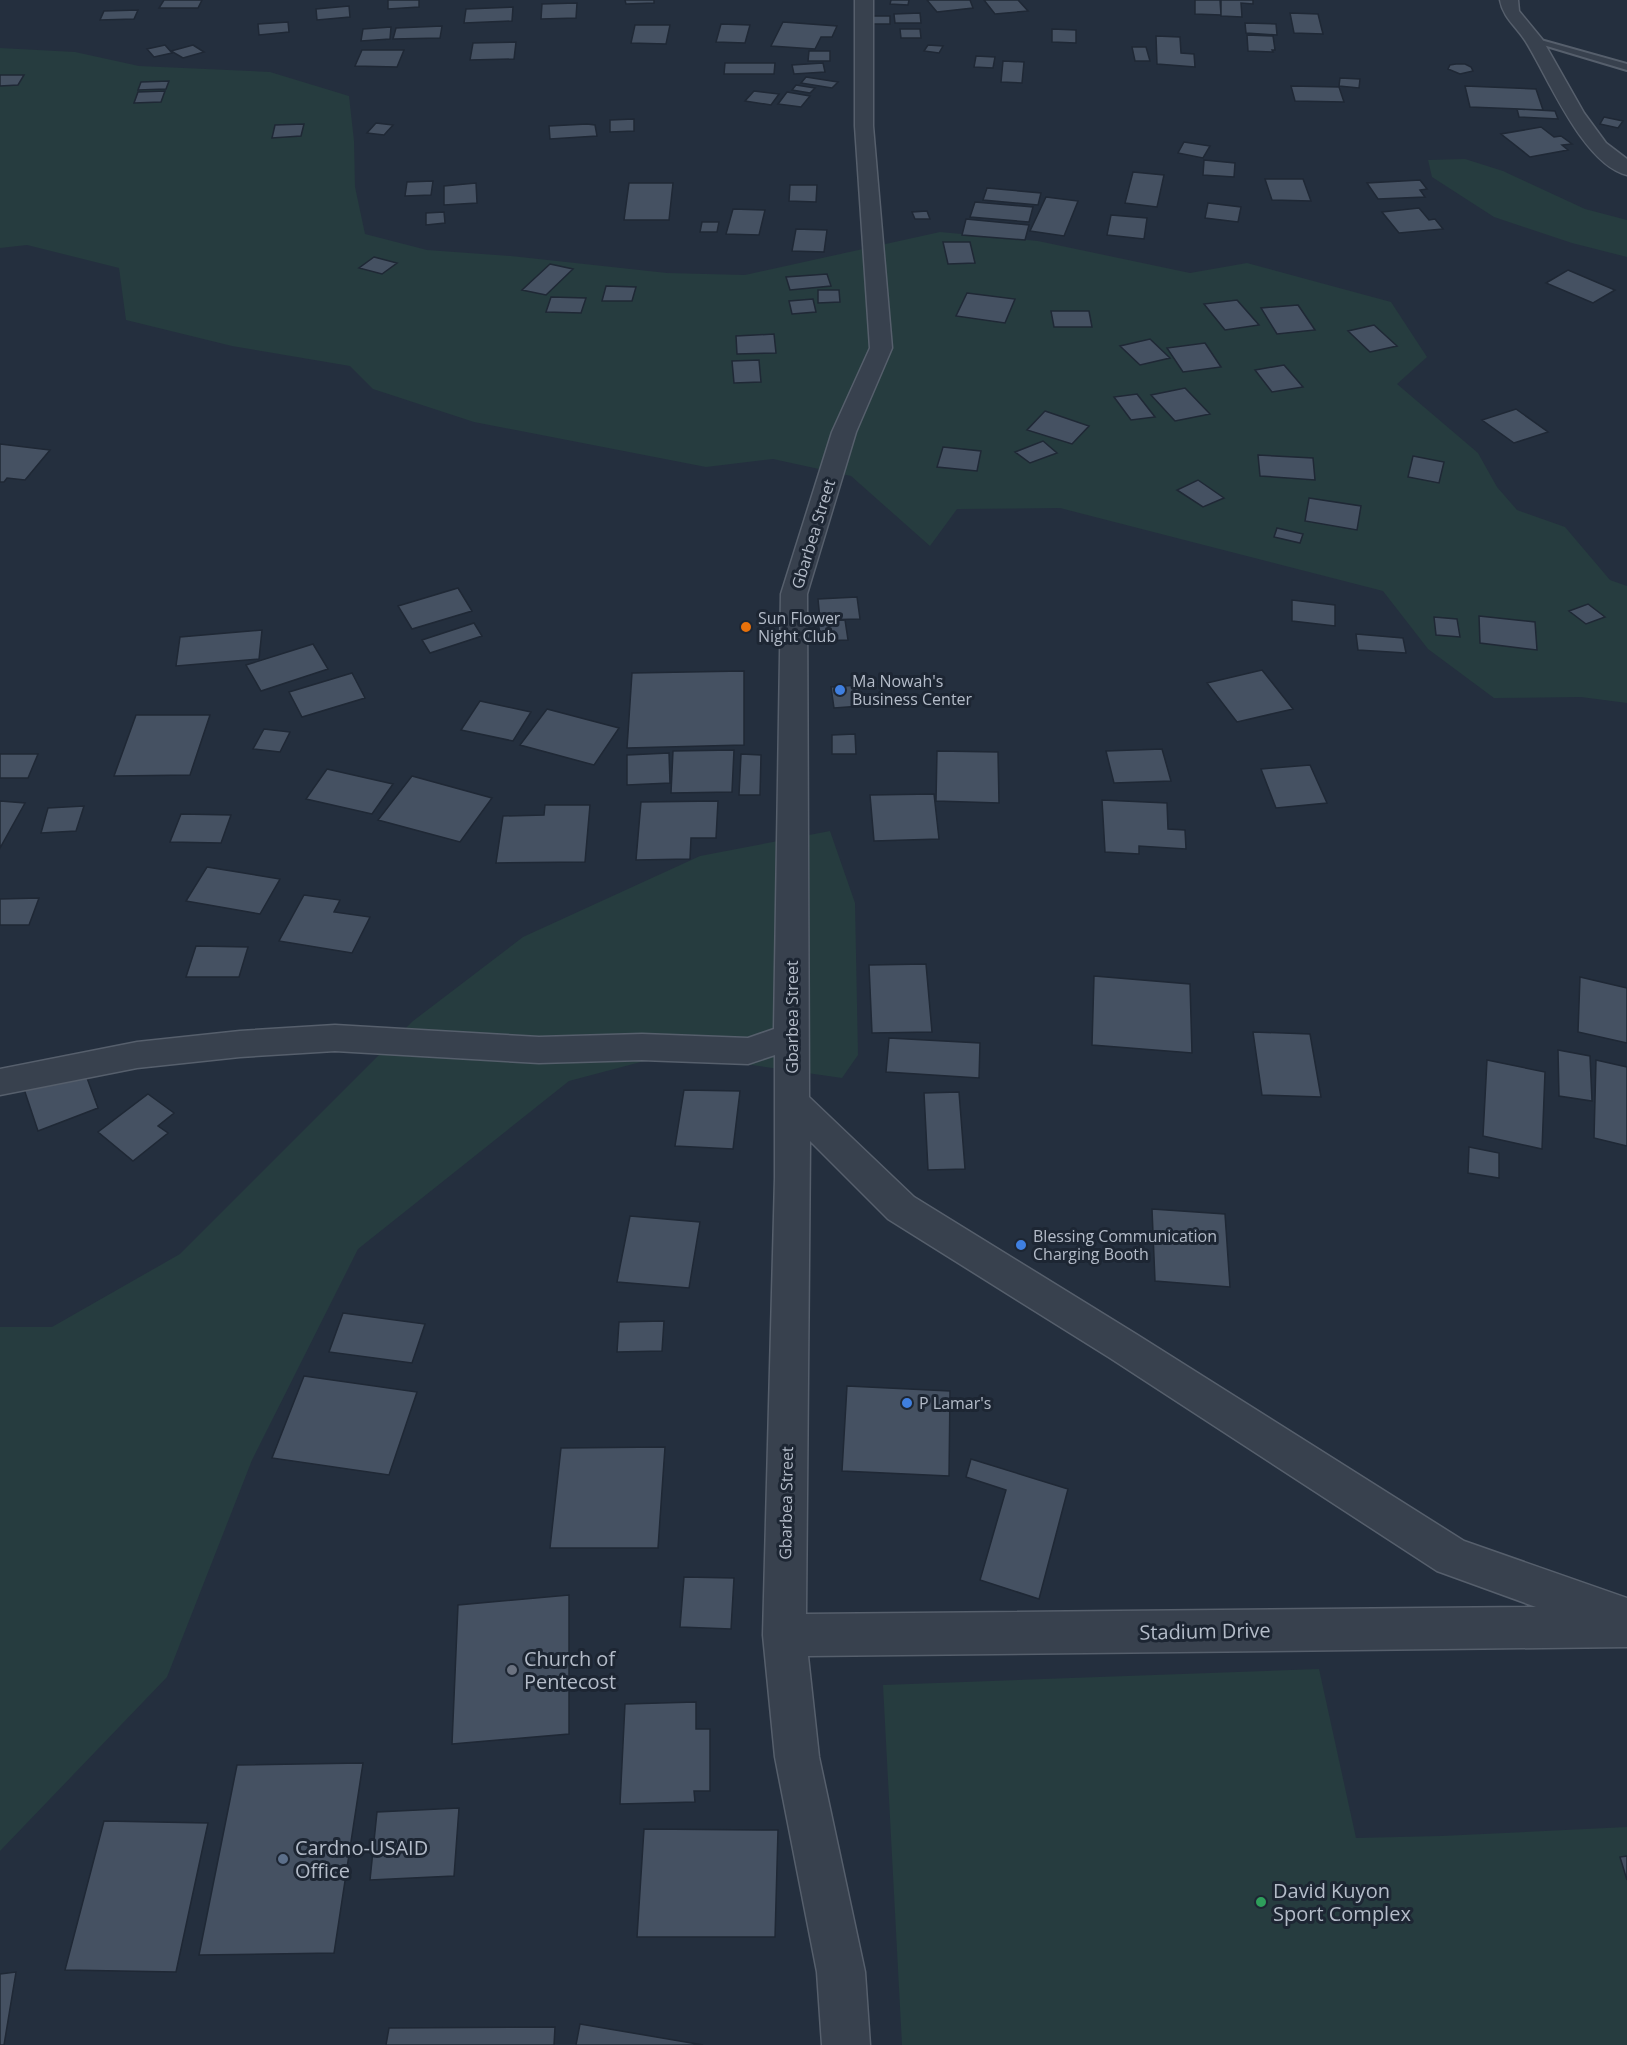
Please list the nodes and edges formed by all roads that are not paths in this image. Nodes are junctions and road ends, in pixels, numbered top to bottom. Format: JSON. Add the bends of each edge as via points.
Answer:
{"nodes":[{"id":1,"x":864,"y":0,"type":"edge"},
{"id":2,"x":1509,"y":0,"type":"edge"},
{"id":3,"x":1533,"y":39,"type":"junction"},
{"id":4,"x":1627,"y":67,"type":"edge"},
{"id":5,"x":1627,"y":169,"type":"edge"},
{"id":6,"x":791,"y":1036,"type":"junction"},
{"id":7,"x":0,"y":1082,"type":"edge"},
{"id":8,"x":792,"y":1102,"type":"junction"},
{"id":9,"x":1627,"y":1619,"type":"edge"},
{"id":10,"x":1627,"y":1627,"type":"edge"},
{"id":11,"x":784,"y":1635,"type":"junction"},
{"id":12,"x":846,"y":2045,"type":"edge"}],
"edges":[{"from":1,"to":6,"type":"street","name":"Gbarbea Street","via":[[864,126],[881,348],[844,432],[794,594]]},
{"from":2,"to":3,"type":"street","via":[[1511,12]]},
{"from":3,"to":4,"type":"lane"},
{"from":3,"to":5,"type":"street","via":[[1575,114],[1599,147]]},
{"from":6,"to":7,"type":"street","via":[[748,1051],[642,1047],[539,1050],[335,1038],[137,1055]]},
{"from":6,"to":8,"type":"street","name":"Gbarbea Street"},
{"from":8,"to":9,"type":"street","via":[[901,1208],[1452,1557]]},
{"from":8,"to":11,"type":"street","name":"Gbarbea Street"},
{"from":10,"to":11,"type":"street","name":"Stadium Drive"},
{"from":11,"to":12,"type":"street","name":"Gbarbea Street","via":[[797,1757],[841,1972]]}]}
